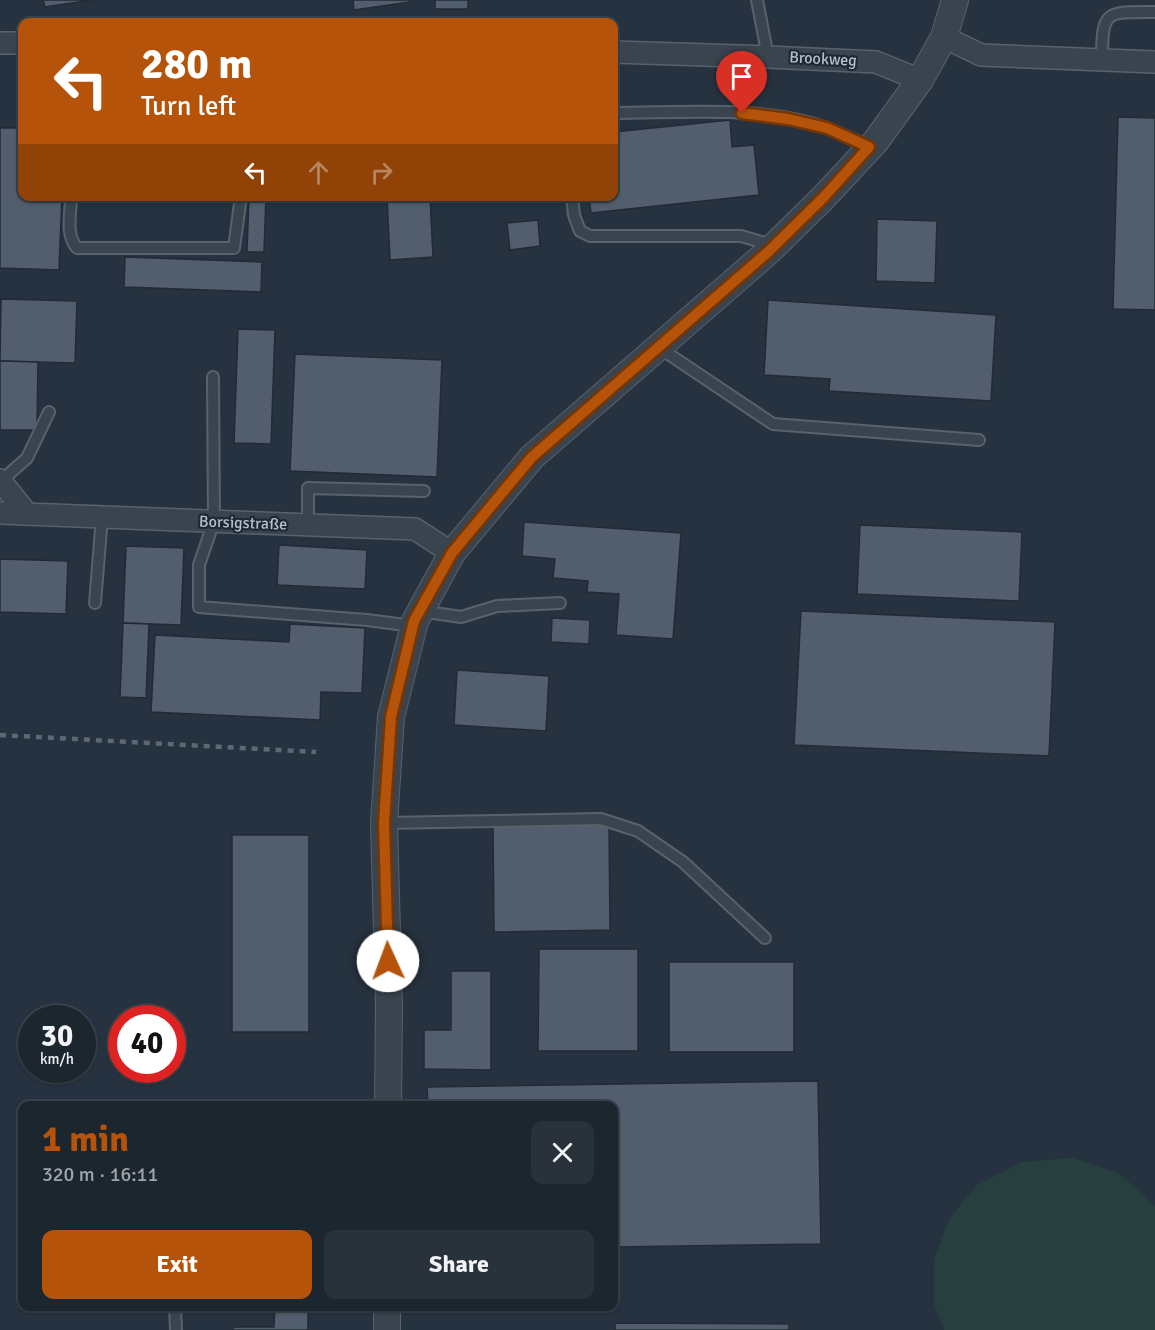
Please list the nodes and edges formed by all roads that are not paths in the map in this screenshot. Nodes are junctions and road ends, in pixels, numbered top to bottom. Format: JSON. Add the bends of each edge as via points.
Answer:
{"nodes":[{"id":1,"x":757,"y":0,"type":"edge"},
{"id":2,"x":955,"y":0,"type":"edge"},
{"id":3,"x":1155,"y":12,"type":"edge"},
{"id":4,"x":944,"y":37,"type":"junction"},
{"id":5,"x":0,"y":43,"type":"edge"},
{"id":6,"x":18,"y":43,"type":"edge"},
{"id":7,"x":618,"y":52,"type":"edge"},
{"id":8,"x":768,"y":57,"type":"junction"},
{"id":9,"x":1102,"y":60,"type":"junction"},
{"id":10,"x":1155,"y":62,"type":"edge"},
{"id":11,"x":920,"y":80,"type":"junction"},
{"id":12,"x":618,"y":113,"type":"edge"},
{"id":13,"x":869,"y":147,"type":"junction"},
{"id":14,"x":71,"y":201,"type":"edge"},
{"id":15,"x":240,"y":201,"type":"edge"},
{"id":16,"x":573,"y":201,"type":"edge"},
{"id":17,"x":774,"y":245,"type":"junction"},
{"id":18,"x":658,"y":347,"type":"junction"},
{"id":19,"x":213,"y":377,"type":"dead end"},
{"id":20,"x":49,"y":412,"type":"dead end"},
{"id":21,"x":979,"y":440,"type":"dead end"},
{"id":22,"x":1,"y":480,"type":"edge"},
{"id":23,"x":424,"y":491,"type":"dead end"},
{"id":24,"x":0,"y":513,"type":"edge"},
{"id":25,"x":27,"y":514,"type":"junction"},
{"id":26,"x":102,"y":517,"type":"junction"},
{"id":27,"x":214,"y":522,"type":"junction"},
{"id":28,"x":309,"y":525,"type":"junction"},
{"id":29,"x":452,"y":553,"type":"junction"},
{"id":30,"x":95,"y":603,"type":"dead end"},
{"id":31,"x":560,"y":603,"type":"dead end"},
{"id":32,"x":416,"y":619,"type":"junction"},
{"id":33,"x":384,"y":823,"type":"junction"},
{"id":34,"x":765,"y":938,"type":"dead end"},
{"id":35,"x":388,"y":1101,"type":"edge"},
{"id":36,"x":175,"y":1311,"type":"edge"},
{"id":37,"x":387,"y":1311,"type":"edge"},
{"id":38,"x":176,"y":1330,"type":"edge"},
{"id":39,"x":387,"y":1330,"type":"edge"}],
"edges":[{"from":1,"to":8,"type":"lane"},
{"from":2,"to":4,"type":"street"},
{"from":3,"to":9,"type":"lane","via":[[1119,12],[1110,17],[1102,30]]},
{"from":4,"to":9,"type":"street","via":[[981,55]]},
{"from":4,"to":11,"type":"street"},
{"from":5,"to":6,"type":"street"},
{"from":7,"to":8,"type":"street","name":"Brookweg"},
{"from":8,"to":11,"type":"street","name":"Brookweg","via":[[876,62]]},
{"from":9,"to":10,"type":"street"},
{"from":11,"to":13,"type":"street"},
{"from":12,"to":13,"type":"lane","via":[[742,113],[788,119],[827,128]]},
{"from":13,"to":17,"type":"street"},
{"from":14,"to":15,"type":"lane","via":[[71,241],[77,248],[234,248]]},
{"from":16,"to":17,"type":"lane","via":[[580,231],[590,236],[741,236]]},
{"from":17,"to":18,"type":"street"},
{"from":18,"to":21,"type":"lane","via":[[773,424]]},
{"from":18,"to":29,"type":"street","via":[[532,457]]},
{"from":19,"to":27,"type":"lane"},
{"from":20,"to":22,"type":"lane","via":[[27,458]]},
{"from":22,"to":25,"type":"street"},
{"from":23,"to":28,"type":"lane","via":[[308,488]]},
{"from":24,"to":25,"type":"street","name":"Borsigstraße"},
{"from":25,"to":26,"type":"street","name":"Borsigstraße"},
{"from":26,"to":27,"type":"street","name":"Borsigstraße"},
{"from":26,"to":30,"type":"lane"},
{"from":27,"to":28,"type":"street","name":"Borsigstraße"},
{"from":27,"to":32,"type":"lane","via":[[199,565],[199,607],[367,620]]},
{"from":28,"to":29,"type":"street","name":"Borsigstraße","via":[[415,529]]},
{"from":29,"to":32,"type":"street"},
{"from":31,"to":32,"type":"lane","via":[[497,606],[461,616]]},
{"from":32,"to":33,"type":"street","via":[[391,717]]},
{"from":33,"to":34,"type":"lane","via":[[601,819],[638,831],[683,862]]},
{"from":33,"to":35,"type":"street"},
{"from":36,"to":38,"type":"lane"},
{"from":37,"to":39,"type":"street"}]}
